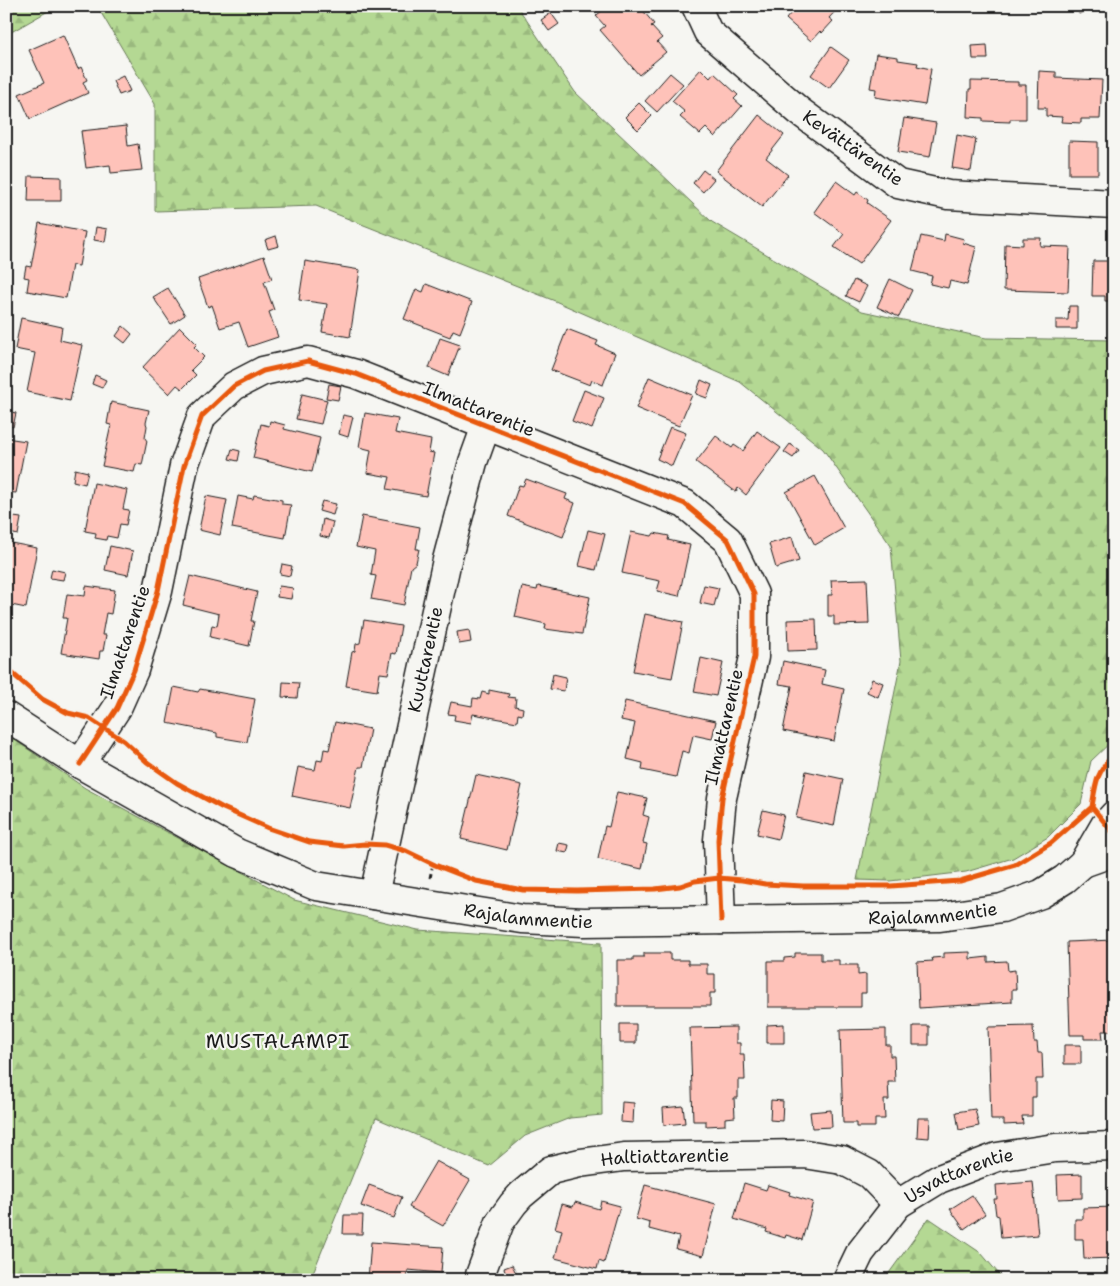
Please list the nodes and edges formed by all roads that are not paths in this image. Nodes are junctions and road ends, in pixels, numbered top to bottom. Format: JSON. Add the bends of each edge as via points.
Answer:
{"nodes":[{"id":1,"x":696,"y":6,"type":"edge"},
{"id":2,"x":1114,"y":204,"type":"edge"},
{"id":3,"x":486,"y":426,"type":"junction"},
{"id":4,"x":6,"y":716,"type":"edge"},
{"id":5,"x":80,"y":764,"type":"junction"},
{"id":6,"x":1114,"y":816,"type":"edge"},
{"id":7,"x":1114,"y":852,"type":"edge"},
{"id":8,"x":1083,"y":864,"type":"junction"},
{"id":9,"x":374,"y":894,"type":"junction"},
{"id":10,"x":721,"y":920,"type":"junction"},
{"id":11,"x":1114,"y":1146,"type":"edge"},
{"id":12,"x":898,"y":1204,"type":"junction"},
{"id":13,"x":480,"y":1280,"type":"edge"},
{"id":14,"x":847,"y":1280,"type":"edge"}],
"edges":[{"from":1,"to":2,"type":"street","name":"Kevättärentie","via":[[708,32],[800,111],[898,184],[948,195]]},
{"from":3,"to":5,"type":"street","name":"Ilmattarentie","via":[[356,374],[308,361],[263,371],[234,386],[202,416],[184,466],[158,591],[134,670],[117,708]]},
{"from":3,"to":9,"type":"street","name":"Kuuttarentie","via":[[447,560]]},
{"from":3,"to":10,"type":"street","name":"Ilmattarentie","via":[[685,504],[728,540],[754,594],[754,657],[722,798],[718,840]]},
{"from":4,"to":5,"type":"street","name":"Rajalammentie"},
{"from":5,"to":9,"type":"street","name":"Rajalammentie","via":[[237,853],[316,886]]},
{"from":6,"to":8,"type":"street","name":"Rajalammentie"},
{"from":7,"to":8,"type":"street","name":"Rajalammentie"},
{"from":8,"to":10,"type":"street","name":"Rajalammentie","via":[[1041,894],[1002,908],[940,917]]},
{"from":9,"to":10,"type":"street","name":"Rajalammentie","via":[[522,919],[584,922]]},
{"from":11,"to":12,"type":"street","name":"Usvattarentie","via":[[1055,1148],[997,1157],[939,1179]]},
{"from":12,"to":13,"type":"street","name":"Haltiattarentie","via":[[869,1174],[842,1160],[805,1154],[632,1156],[580,1162],[551,1170],[513,1204],[500,1222]]},
{"from":12,"to":14,"type":"street","name":"Usvattarentie","via":[[860,1253]]}]}
